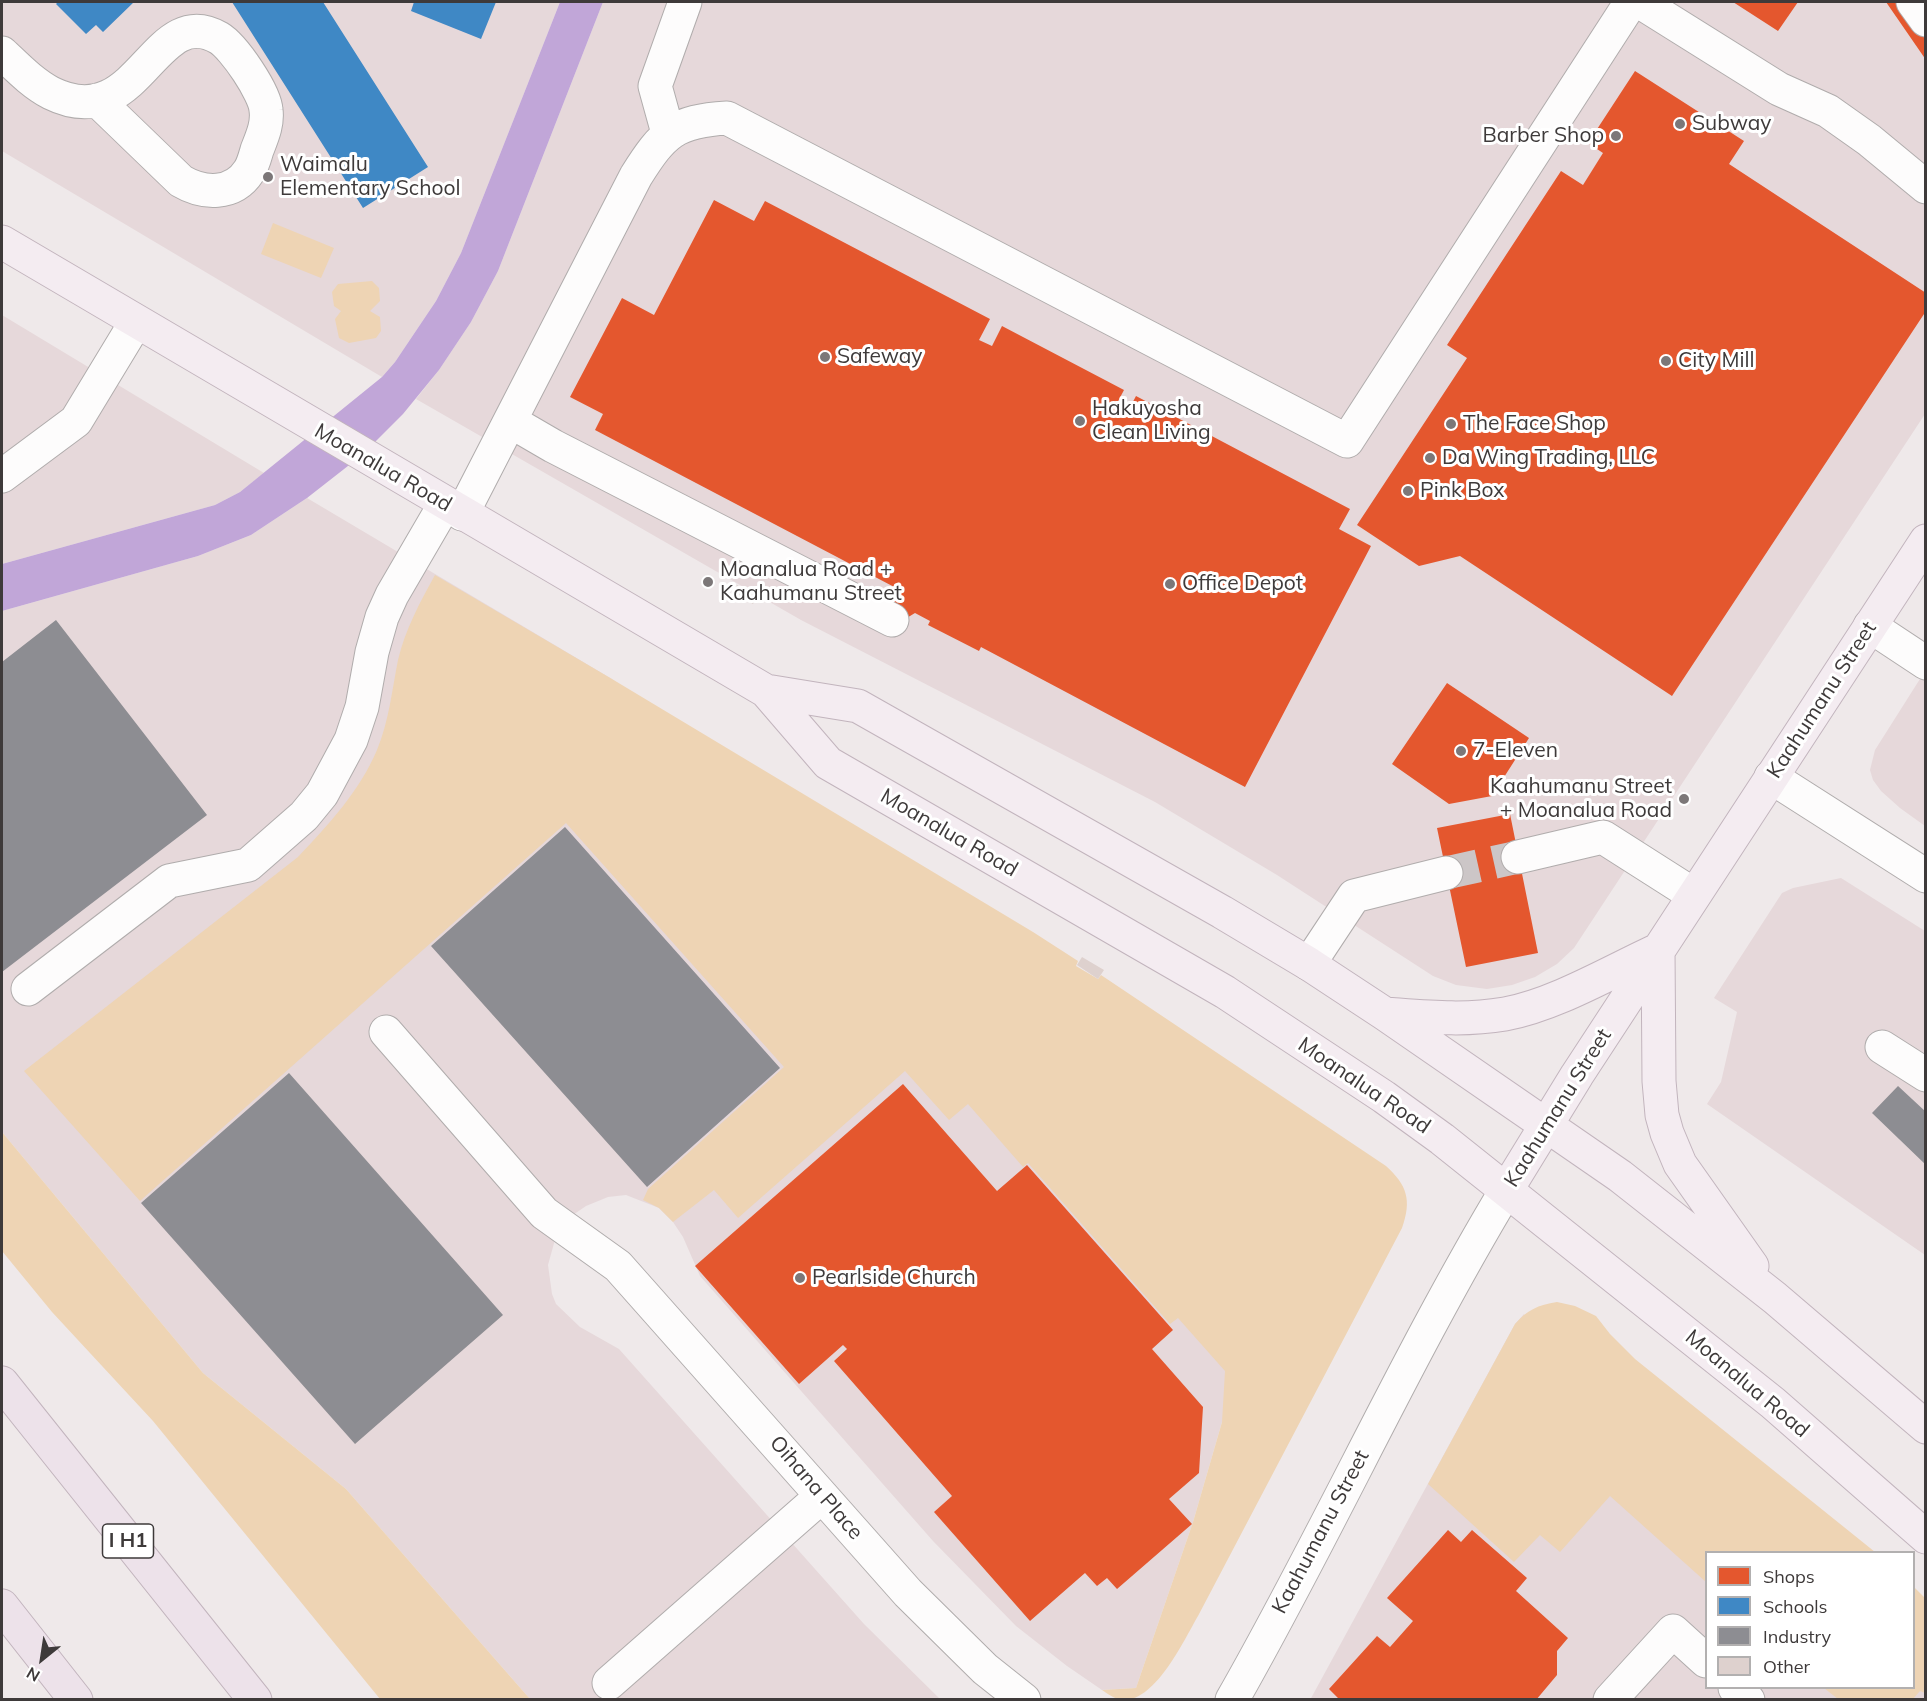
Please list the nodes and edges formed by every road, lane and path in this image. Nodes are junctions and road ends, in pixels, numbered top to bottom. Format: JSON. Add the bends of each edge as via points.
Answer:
{"nodes":[{"id":1,"x":685,"y":2,"type":"edge"},
{"id":2,"x":1631,"y":2,"type":"edge"},
{"id":3,"x":1640,"y":2,"type":"edge"},
{"id":4,"x":1913,"y":2,"type":"edge"},
{"id":5,"x":1926,"y":21,"type":"edge"},
{"id":6,"x":2,"y":52,"type":"edge"},
{"id":7,"x":97,"y":100,"type":"junction"},
{"id":8,"x":669,"y":132,"type":"junction"},
{"id":9,"x":1926,"y":187,"type":"edge"},
{"id":10,"x":2,"y":242,"type":"edge"},
{"id":11,"x":136,"y":322,"type":"junction"},
{"id":12,"x":510,"y":421,"type":"junction"},
{"id":13,"x":2,"y":476,"type":"edge"},
{"id":14,"x":454,"y":509,"type":"junction"},
{"id":15,"x":1926,"y":541,"type":"edge"},
{"id":16,"x":892,"y":620,"type":"dead end"},
{"id":17,"x":1870,"y":626,"type":"junction"},
{"id":18,"x":1926,"y":663,"type":"edge"},
{"id":19,"x":766,"y":691,"type":"junction"},
{"id":20,"x":1771,"y":777,"type":"junction"},
{"id":21,"x":1518,"y":857,"type":"tunnel mouth"},
{"id":22,"x":1446,"y":873,"type":"tunnel mouth"},
{"id":23,"x":1926,"y":876,"type":"edge"},
{"id":24,"x":1694,"y":895,"type":"junction"},
{"id":25,"x":1658,"y":950,"type":"junction"},
{"id":26,"x":1309,"y":964,"type":"junction"},
{"id":27,"x":28,"y":989,"type":"dead end"},
{"id":28,"x":1385,"y":1014,"type":"junction"},
{"id":29,"x":386,"y":1032,"type":"dead end"},
{"id":30,"x":1882,"y":1047,"type":"dead end"},
{"id":31,"x":1926,"y":1075,"type":"edge"},
{"id":32,"x":1547,"y":1125,"type":"junction"},
{"id":33,"x":1507,"y":1189,"type":"junction"},
{"id":34,"x":1775,"y":1298,"type":"junction"},
{"id":35,"x":2,"y":1383,"type":"edge"},
{"id":36,"x":1926,"y":1427,"type":"edge"},
{"id":37,"x":822,"y":1496,"type":"junction"},
{"id":38,"x":1926,"y":1537,"type":"edge"},
{"id":39,"x":2,"y":1606,"type":"edge"},
{"id":40,"x":1705,"y":1659,"type":"edge"},
{"id":41,"x":609,"y":1683,"type":"dead end"},
{"id":42,"x":1736,"y":1689,"type":"edge"},
{"id":43,"x":76,"y":1700,"type":"edge"},
{"id":44,"x":255,"y":1700,"type":"edge"},
{"id":45,"x":1024,"y":1700,"type":"edge"},
{"id":46,"x":1232,"y":1700,"type":"edge"},
{"id":47,"x":1610,"y":1700,"type":"edge"},
{"id":48,"x":1748,"y":1700,"type":"edge"}],
"edges":[{"from":1,"to":8,"type":"street","via":[[655,86]]},
{"from":2,"to":8,"type":"street","via":[[1347,441],[727,118],[700,119]]},
{"from":3,"to":9,"type":"street","via":[[1779,89],[1828,111]]},
{"from":4,"to":5,"type":"street"},
{"from":6,"to":7,"type":"street","via":[[52,93],[76,101]]},
{"from":7,"to":7,"type":"street","via":[[123,88],[166,42],[197,30],[211,33],[232,50],[263,98],[266,122],[244,178],[225,190],[194,189]]},
{"from":8,"to":12,"type":"street","via":[[636,176]]},
{"from":10,"to":11,"type":"main road","name":"Moanalua Road"},
{"from":11,"to":13,"type":"street","via":[[76,421]]},
{"from":11,"to":14,"type":"main road","name":"Moanalua Road"},
{"from":12,"to":14,"type":"street"},
{"from":12,"to":16,"type":"street"},
{"from":14,"to":19,"type":"main road","name":"Moanalua Road"},
{"from":14,"to":27,"type":"street","via":[[392,595],[372,652],[362,707],[351,740],[322,794],[304,816],[248,865],[169,881]]},
{"from":15,"to":17,"type":"main road","name":"Kaahumanu Street"},
{"from":17,"to":18,"type":"street"},
{"from":17,"to":20,"type":"main road","name":"Kaahumanu Street"},
{"from":19,"to":26,"type":"main road","name":"Moanalua Road","via":[[858,706]]},
{"from":19,"to":33,"type":"main road","name":"Moanalua Road","via":[[828,763],[1225,992],[1384,1097]]},
{"from":20,"to":23,"type":"street"},
{"from":20,"to":24,"type":"main road","name":"Kaahumanu Street"},
{"from":21,"to":24,"type":"street","via":[[1602,837]]},
{"from":22,"to":26,"type":"street","via":[[1354,896]]},
{"from":24,"to":25,"type":"main road","name":"Kaahumanu Street"},
{"from":25,"to":28,"type":"main road","via":[[1521,1010],[1452,1019]]},
{"from":25,"to":32,"type":"main road","name":"Kaahumanu Street"},
{"from":25,"to":34,"type":"main road","via":[[1659,1081],[1666,1133],[1680,1164]]},
{"from":26,"to":28,"type":"main road","name":"Moanalua Road"},
{"from":28,"to":32,"type":"main road","name":"Moanalua Road"},
{"from":29,"to":37,"type":"street","name":"Oihana Place","via":[[544,1213],[618,1266]]},
{"from":30,"to":31,"type":"street"},
{"from":32,"to":33,"type":"main road","name":"Kaahumanu Street"},
{"from":32,"to":34,"type":"main road","name":"Moanalua Road","via":[[1620,1176]]},
{"from":33,"to":38,"type":"main road","name":"Moanalua Road","via":[[1773,1403]]},
{"from":33,"to":46,"type":"street","name":"Kaahumanu Street","via":[[1374,1429]]},
{"from":34,"to":36,"type":"main road","name":"Moanalua Road"},
{"from":35,"to":44,"type":"highway","number":"I H1"},
{"from":37,"to":41,"type":"street"},
{"from":37,"to":45,"type":"street","name":"Oihana Place","via":[[908,1593],[985,1669]]},
{"from":39,"to":43,"type":"highway"},
{"from":40,"to":47,"type":"street","via":[[1673,1631]]},
{"from":42,"to":48,"type":"street"}]}
